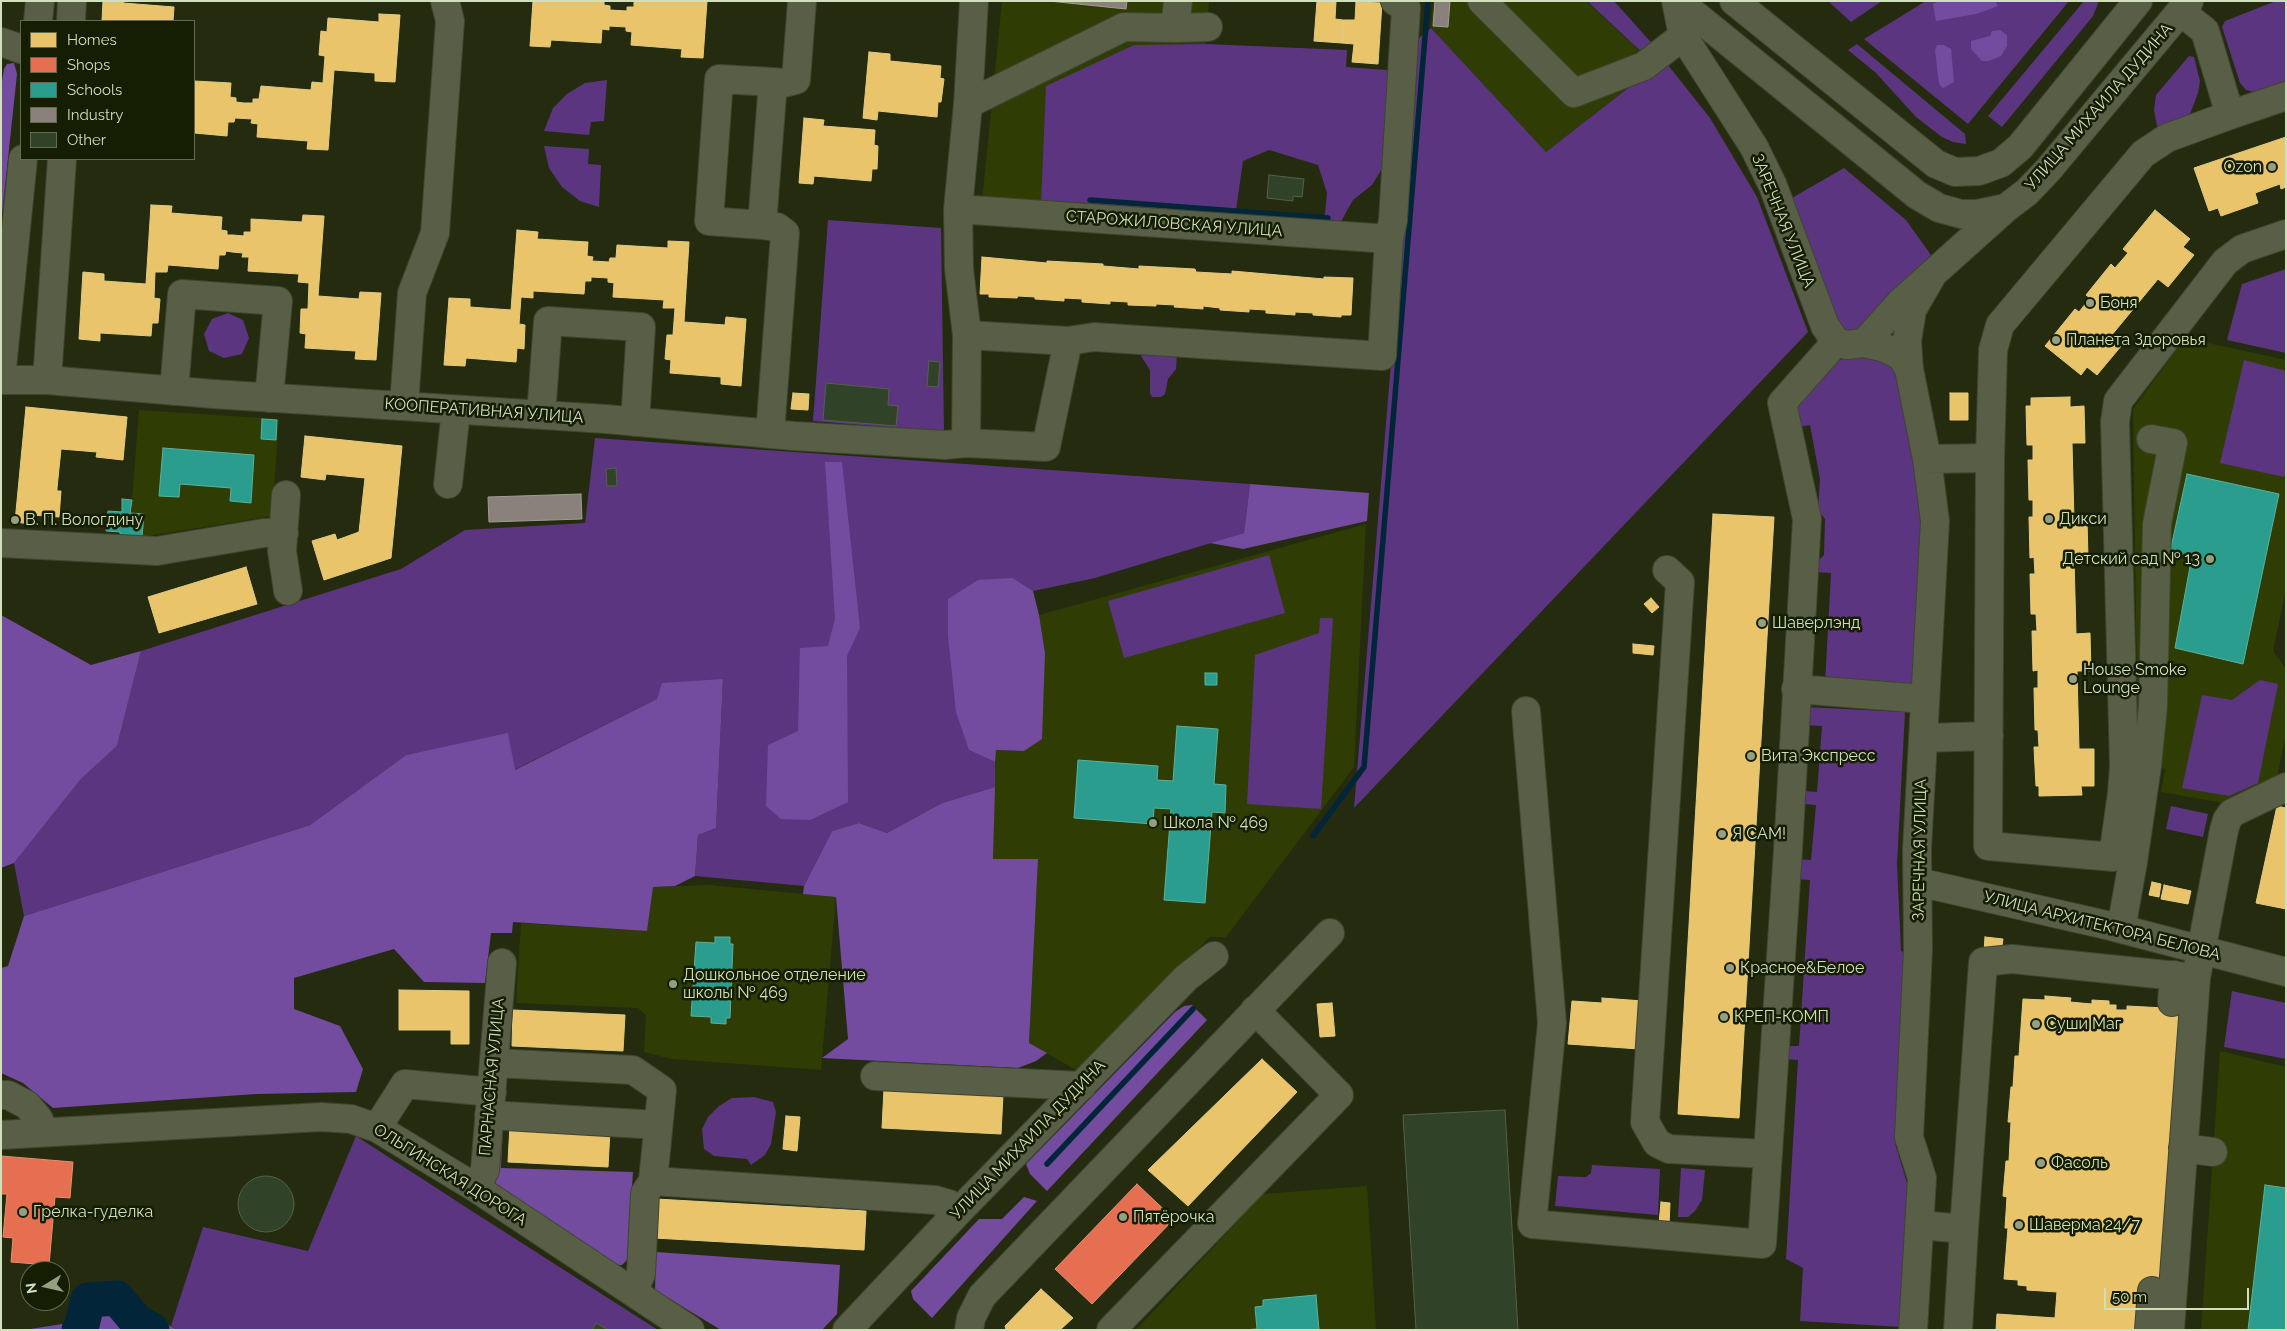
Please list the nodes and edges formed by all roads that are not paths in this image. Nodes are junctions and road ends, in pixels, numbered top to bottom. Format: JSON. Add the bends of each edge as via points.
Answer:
{"nodes":[{"id":1,"x":40,"y":1,"type":"edge"},
{"id":2,"x":72,"y":1,"type":"edge"},
{"id":3,"x":444,"y":1,"type":"edge"},
{"id":4,"x":802,"y":1,"type":"edge"},
{"id":5,"x":974,"y":1,"type":"edge"},
{"id":6,"x":1178,"y":1,"type":"edge"},
{"id":7,"x":1395,"y":1,"type":"edge"},
{"id":8,"x":1482,"y":1,"type":"edge"},
{"id":9,"x":1677,"y":1,"type":"edge"},
{"id":10,"x":2121,"y":1,"type":"edge"},
{"id":11,"x":2138,"y":1,"type":"edge"},
{"id":12,"x":1738,"y":3,"type":"edge"},
{"id":13,"x":2185,"y":7,"type":"edge"},
{"id":14,"x":38,"y":20,"type":"edge"},
{"id":15,"x":71,"y":20,"type":"edge"},
{"id":16,"x":1208,"y":27,"type":"dead end"},
{"id":17,"x":1175,"y":28,"type":"junction"},
{"id":18,"x":2111,"y":34,"type":"junction"},
{"id":19,"x":1683,"y":36,"type":"junction"},
{"id":20,"x":1,"y":42,"type":"edge"},
{"id":21,"x":20,"y":49,"type":"edge"},
{"id":22,"x":773,"y":82,"type":"junction"},
{"id":23,"x":2286,"y":96,"type":"edge"},
{"id":24,"x":968,"y":104,"type":"junction"},
{"id":25,"x":2230,"y":114,"type":"junction"},
{"id":26,"x":23,"y":160,"type":"edge"},
{"id":27,"x":62,"y":160,"type":"edge"},
{"id":28,"x":2006,"y":208,"type":"junction"},
{"id":29,"x":958,"y":209,"type":"junction"},
{"id":30,"x":762,"y":225,"type":"junction"},
{"id":31,"x":2286,"y":234,"type":"edge"},
{"id":32,"x":1389,"y":239,"type":"junction"},
{"id":33,"x":1931,"y":277,"type":"junction"},
{"id":34,"x":967,"y":335,"type":"junction"},
{"id":35,"x":1068,"y":341,"type":"junction"},
{"id":36,"x":1836,"y":342,"type":"junction"},
{"id":37,"x":1864,"y":343,"type":"junction"},
{"id":38,"x":1909,"y":369,"type":"junction"},
{"id":39,"x":1,"y":379,"type":"edge"},
{"id":40,"x":47,"y":380,"type":"junction"},
{"id":41,"x":174,"y":391,"type":"junction"},
{"id":42,"x":269,"y":398,"type":"junction"},
{"id":43,"x":404,"y":405,"type":"junction"},
{"id":44,"x":456,"y":410,"type":"junction"},
{"id":45,"x":542,"y":415,"type":"junction"},
{"id":46,"x":636,"y":422,"type":"junction"},
{"id":47,"x":770,"y":434,"type":"junction"},
{"id":48,"x":2151,"y":439,"type":"dead end"},
{"id":49,"x":966,"y":443,"type":"junction"},
{"id":50,"x":1990,"y":458,"type":"junction"},
{"id":51,"x":1927,"y":459,"type":"junction"},
{"id":52,"x":448,"y":484,"type":"dead end"},
{"id":53,"x":286,"y":495,"type":"dead end"},
{"id":54,"x":284,"y":533,"type":"junction"},
{"id":55,"x":1,"y":543,"type":"edge"},
{"id":56,"x":1667,"y":570,"type":"dead end"},
{"id":57,"x":288,"y":591,"type":"dead end"},
{"id":58,"x":2121,"y":666,"type":"junction"},
{"id":59,"x":2154,"y":672,"type":"junction"},
{"id":60,"x":1796,"y":689,"type":"junction"},
{"id":61,"x":1925,"y":699,"type":"junction"},
{"id":62,"x":1526,"y":711,"type":"dead end"},
{"id":63,"x":1989,"y":736,"type":"junction"},
{"id":64,"x":1923,"y":738,"type":"junction"},
{"id":65,"x":2286,"y":787,"type":"edge"},
{"id":66,"x":1918,"y":882,"type":"junction"},
{"id":67,"x":2121,"y":929,"type":"junction"},
{"id":68,"x":1330,"y":933,"type":"dead end"},
{"id":69,"x":2200,"y":950,"type":"junction"},
{"id":70,"x":1214,"y":956,"type":"dead end"},
{"id":71,"x":502,"y":964,"type":"dead end"},
{"id":72,"x":2286,"y":972,"type":"edge"},
{"id":73,"x":2185,"y":976,"type":"junction"},
{"id":74,"x":2172,"y":1002,"type":"dead end"},
{"id":75,"x":1255,"y":1010,"type":"junction"},
{"id":76,"x":494,"y":1062,"type":"junction"},
{"id":77,"x":876,"y":1076,"type":"dead end"},
{"id":78,"x":1032,"y":1084,"type":"junction"},
{"id":79,"x":1082,"y":1086,"type":"junction"},
{"id":80,"x":1,"y":1095,"type":"edge"},
{"id":81,"x":490,"y":1103,"type":"junction"},
{"id":82,"x":658,"y":1125,"type":"junction"},
{"id":83,"x":1043,"y":1125,"type":"junction"},
{"id":84,"x":377,"y":1128,"type":"junction"},
{"id":85,"x":45,"y":1132,"type":"junction"},
{"id":86,"x":1,"y":1136,"type":"edge"},
{"id":87,"x":2183,"y":1148,"type":"junction"},
{"id":88,"x":2213,"y":1152,"type":"dead end"},
{"id":89,"x":1767,"y":1154,"type":"junction"},
{"id":90,"x":653,"y":1180,"type":"junction"},
{"id":91,"x":476,"y":1188,"type":"junction"},
{"id":92,"x":958,"y":1212,"type":"junction"},
{"id":93,"x":1920,"y":1225,"type":"junction"},
{"id":94,"x":1964,"y":1229,"type":"junction"},
{"id":95,"x":2152,"y":1291,"type":"dead end"},
{"id":96,"x":633,"y":1292,"type":"junction"},
{"id":97,"x":690,"y":1330,"type":"edge"},
{"id":98,"x":847,"y":1330,"type":"edge"},
{"id":99,"x":969,"y":1330,"type":"edge"},
{"id":100,"x":1111,"y":1330,"type":"edge"},
{"id":101,"x":1913,"y":1330,"type":"edge"},
{"id":102,"x":1958,"y":1330,"type":"edge"},
{"id":103,"x":2149,"y":1330,"type":"edge"},
{"id":104,"x":2170,"y":1330,"type":"edge"}],
"edges":[{"from":1,"to":14,"type":"street"},
{"from":2,"to":15,"type":"street"},
{"from":3,"to":43,"type":"street","via":[[450,20],[435,233],[412,293]]},
{"from":4,"to":22,"type":"street","via":[[796,80]]},
{"from":5,"to":24,"type":"street"},
{"from":6,"to":17,"type":"street"},
{"from":7,"to":32,"type":"street","via":[[1406,8],[1393,220]]},
{"from":8,"to":19,"type":"street","via":[[1574,93],[1644,66]]},
{"from":9,"to":19,"type":"street","name":"ЗАРЕЧНАЯ УЛИЦА"},
{"from":9,"to":28,"type":"street","name":"ЗАРЕЧНАЯ УЛИЦА","via":[[1917,195],[1938,208],[1961,214]]},
{"from":10,"to":18,"type":"street"},
{"from":11,"to":18,"type":"street","name":"УЛИЦА МИХАИЛА ДУДИНА"},
{"from":12,"to":18,"type":"street","name":"УЛИЦА МИХАИЛА ДУДИНА","via":[[1936,164],[1955,172],[1979,171],[2001,163],[2020,147]]},
{"from":13,"to":25,"type":"street","via":[[2205,31]]},
{"from":13,"to":28,"type":"street","name":"УЛИЦА МИХАИЛА ДУДИНА","via":[[2048,170]]},
{"from":16,"to":17,"type":"street"},
{"from":17,"to":24,"type":"street","via":[[1124,27]]},
{"from":19,"to":36,"type":"street","name":"ЗАРЕЧНАЯ УЛИЦА","via":[[1754,147],[1773,186],[1825,326]]},
{"from":20,"to":21,"type":"street"},
{"from":22,"to":30,"type":"street"},
{"from":22,"to":30,"type":"street","via":[[719,79],[709,221]]},
{"from":23,"to":25,"type":"street"},
{"from":24,"to":29,"type":"street"},
{"from":25,"to":50,"type":"street","via":[[2167,138],[2143,154],[2000,325],[1993,350]]},
{"from":26,"to":39,"type":"street"},
{"from":27,"to":40,"type":"street"},
{"from":28,"to":33,"type":"street","name":"УЛИЦА МИХАИЛА ДУДИНА"},
{"from":29,"to":32,"type":"street","name":"СТАРОЖИЛОВСКАЯ УЛИЦА"},
{"from":29,"to":34,"type":"street","via":[[959,269]]},
{"from":30,"to":47,"type":"street","via":[[777,226],[785,233]]},
{"from":31,"to":58,"type":"street","via":[[2242,250],[2225,262],[2118,401]]},
{"from":32,"to":35,"type":"street","via":[[1382,356],[1094,337]]},
{"from":33,"to":37,"type":"street","via":[[1900,303]]},
{"from":33,"to":38,"type":"street","name":"ЗАРЕЧНАЯ УЛИЦА","via":[[1912,310],[1907,334]]},
{"from":34,"to":35,"type":"street"},
{"from":34,"to":49,"type":"street"},
{"from":35,"to":49,"type":"street","name":"КООПЕРАТИВНАЯ УЛИЦА","via":[[1046,447]]},
{"from":36,"to":37,"type":"street","via":[[1847,345]]},
{"from":36,"to":60,"type":"street","via":[[1782,403],[1807,519]]},
{"from":37,"to":38,"type":"street","via":[[1901,356]]},
{"from":38,"to":51,"type":"street","name":"ЗАРЕЧНАЯ УЛИЦА"},
{"from":39,"to":40,"type":"street","name":"КООПЕРАТИВНАЯ УЛИЦА"},
{"from":40,"to":41,"type":"street","name":"КООПЕРАТИВНАЯ УЛИЦА"},
{"from":41,"to":42,"type":"street","name":"КООПЕРАТИВНАЯ УЛИЦА"},
{"from":41,"to":42,"type":"street","via":[[182,294],[278,301]]},
{"from":42,"to":43,"type":"street","name":"КООПЕРАТИВНАЯ УЛИЦА"},
{"from":43,"to":44,"type":"street","name":"КООПЕРАТИВНАЯ УЛИЦА"},
{"from":44,"to":45,"type":"street","name":"КООПЕРАТИВНАЯ УЛИЦА"},
{"from":44,"to":52,"type":"street"},
{"from":45,"to":46,"type":"street","name":"КООПЕРАТИВНАЯ УЛИЦА"},
{"from":45,"to":46,"type":"street","via":[[548,321],[641,327]]},
{"from":46,"to":47,"type":"street","name":"КООПЕРАТИВНАЯ УЛИЦА"},
{"from":47,"to":49,"type":"street","name":"КООПЕРАТИВНАЯ УЛИЦА","via":[[945,445]]},
{"from":48,"to":59,"type":"street","via":[[2173,444],[2157,524]]},
{"from":50,"to":51,"type":"street"},
{"from":50,"to":63,"type":"street"},
{"from":51,"to":61,"type":"street","name":"ЗАРЕЧНАЯ УЛИЦА","via":[[1935,521]]},
{"from":53,"to":54,"type":"street"},
{"from":54,"to":55,"type":"street","via":[[264,533],[158,551]]},
{"from":54,"to":57,"type":"street","via":[[282,551]]},
{"from":56,"to":89,"type":"street","via":[[1680,582],[1645,1122],[1657,1143],[1669,1148]]},
{"from":58,"to":59,"type":"street"},
{"from":58,"to":63,"type":"street","via":[[2123,775],[2113,857],[1988,846]]},
{"from":59,"to":67,"type":"street","via":[[2147,766]]},
{"from":60,"to":61,"type":"street"},
{"from":60,"to":89,"type":"street"},
{"from":61,"to":64,"type":"street","name":"ЗАРЕЧНАЯ УЛИЦА"},
{"from":62,"to":89,"type":"street","via":[[1557,1070],[1532,1224],[1762,1244]]},
{"from":63,"to":64,"type":"street"},
{"from":64,"to":66,"type":"street","name":"ЗАРЕЧНАЯ УЛИЦА"},
{"from":65,"to":69,"type":"street","via":[[2232,813],[2227,820]]},
{"from":66,"to":67,"type":"street","name":"УЛИЦА АРХИТЕКТОРА БЕЛОВА"},
{"from":66,"to":93,"type":"street","name":"ЗАРЕЧНАЯ УЛИЦА","via":[[1909,1137],[1922,1178]]},
{"from":67,"to":69,"type":"street","name":"УЛИЦА АРХИТЕКТОРА БЕЛОВА"},
{"from":68,"to":75,"type":"street"},
{"from":69,"to":72,"type":"street","name":"УЛИЦА АРХИТЕКТОРА БЕЛОВА"},
{"from":69,"to":73,"type":"street"},
{"from":70,"to":79,"type":"street","name":"УЛИЦА МИХАИЛА ДУДИНА","via":[[1186,978]]},
{"from":71,"to":76,"type":"street","name":"ПАРНАСНАЯ УЛИЦА"},
{"from":73,"to":74,"type":"street"},
{"from":73,"to":87,"type":"street"},
{"from":73,"to":94,"type":"street","via":[[2012,959],[1983,962]]},
{"from":75,"to":99,"type":"street","via":[[982,1296]]},
{"from":75,"to":100,"type":"street","via":[[1339,1095]]},
{"from":76,"to":81,"type":"street","name":"ПАРНАСНАЯ УЛИЦА"},
{"from":76,"to":82,"type":"street","via":[[633,1070],[662,1090]]},
{"from":77,"to":78,"type":"street"},
{"from":78,"to":79,"type":"street"},
{"from":78,"to":83,"type":"street","via":[[1042,1097]]},
{"from":79,"to":83,"type":"street","name":"УЛИЦА МИХАИЛА ДУДИНА"},
{"from":80,"to":85,"type":"street","via":[[8,1095],[27,1105]]},
{"from":81,"to":82,"type":"street"},
{"from":81,"to":84,"type":"street","via":[[405,1084]]},
{"from":81,"to":91,"type":"street","name":"ПАРНАСНАЯ УЛИЦА","via":[[485,1170]]},
{"from":82,"to":90,"type":"street"},
{"from":83,"to":92,"type":"street","name":"УЛИЦА МИХАИЛА ДУДИНА"},
{"from":84,"to":85,"type":"street","name":"ОЛЬГИНСКАЯ ДОРОГА","via":[[351,1119],[321,1117]]},
{"from":84,"to":91,"type":"street","name":"ОЛЬГИНСКАЯ ДОРОГА"},
{"from":85,"to":86,"type":"street","name":"ОЛЬГИНСКАЯ ДОРОГА"},
{"from":87,"to":88,"type":"street"},
{"from":87,"to":104,"type":"street"},
{"from":90,"to":92,"type":"street","via":[[935,1200],[949,1204]]},
{"from":90,"to":96,"type":"street","via":[[645,1193],[642,1274]]},
{"from":91,"to":96,"type":"street","name":"ОЛЬГИНСКАЯ ДОРОГА"},
{"from":92,"to":98,"type":"street","name":"УЛИЦА МИХАИЛА ДУДИНА"},
{"from":93,"to":94,"type":"street"},
{"from":93,"to":101,"type":"street","name":"ЗАРЕЧНАЯ УЛИЦА"},
{"from":94,"to":102,"type":"street"},
{"from":95,"to":103,"type":"street"},
{"from":96,"to":97,"type":"street","name":"ОЛЬГИНСКАЯ ДОРОГА"}]}
